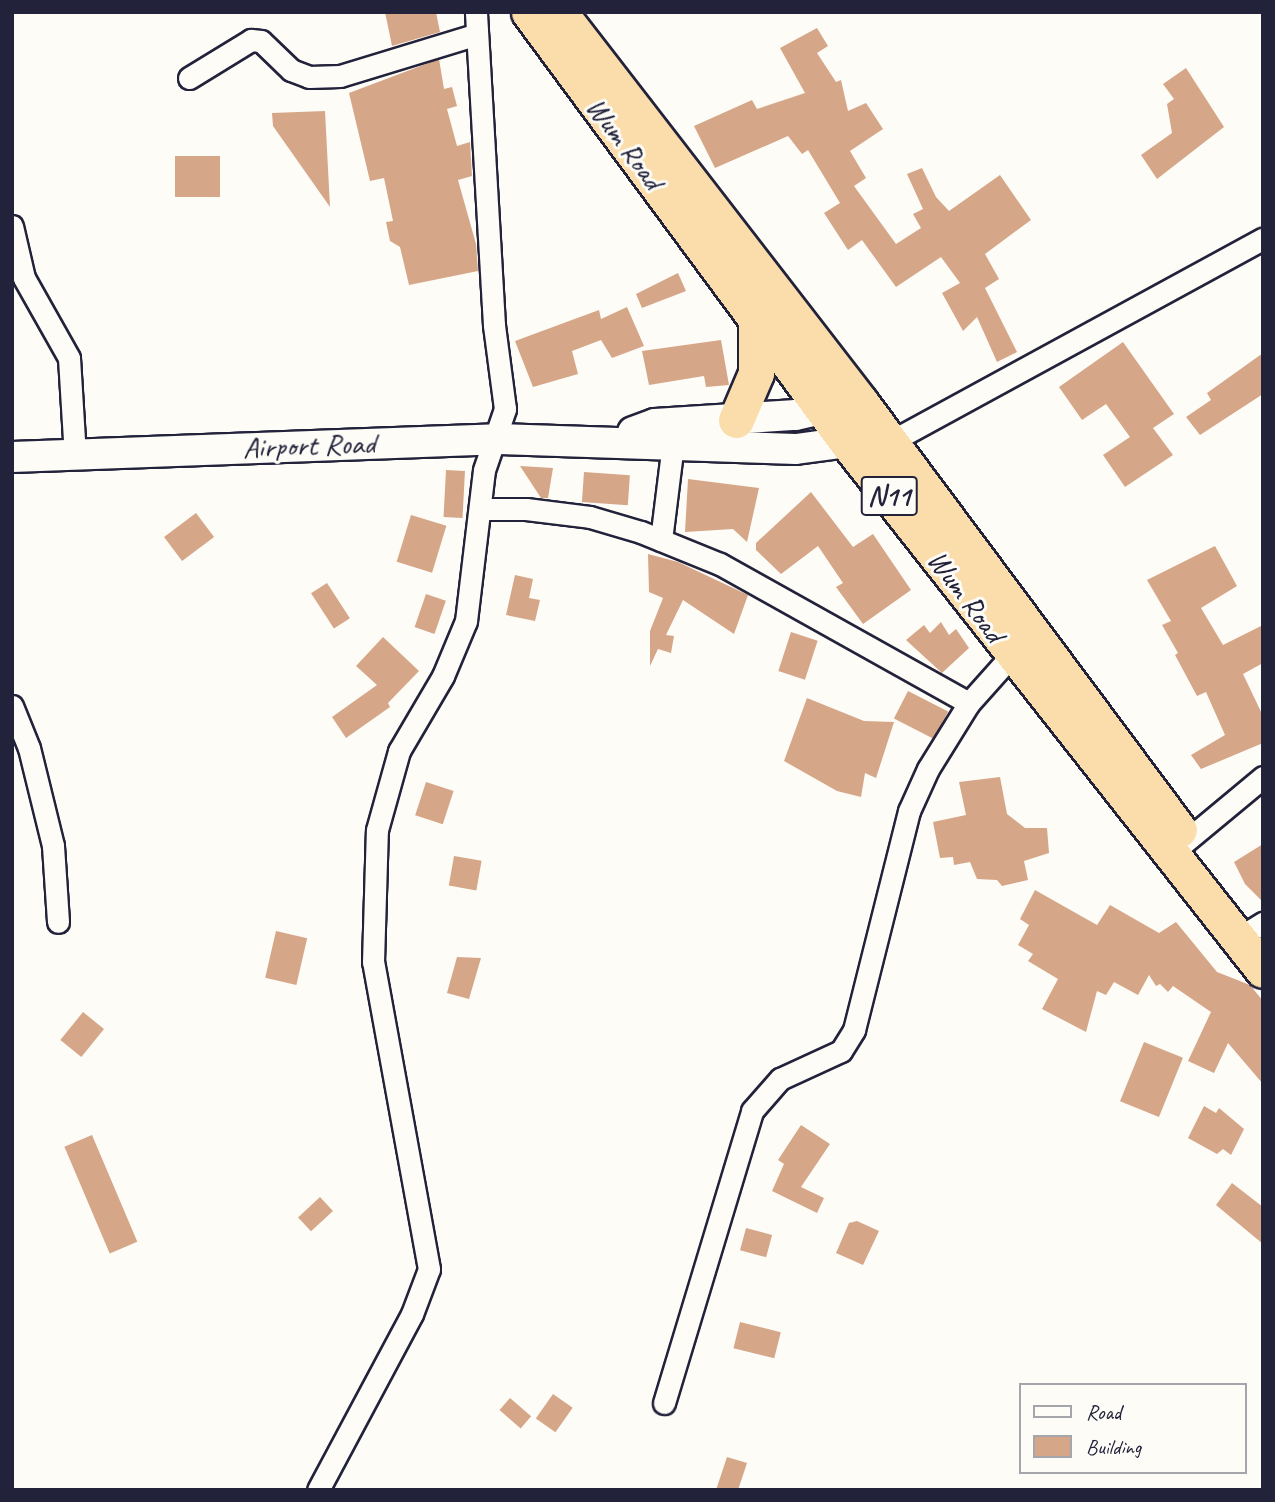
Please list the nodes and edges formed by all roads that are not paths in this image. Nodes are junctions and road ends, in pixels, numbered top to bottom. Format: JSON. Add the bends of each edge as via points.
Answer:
{"nodes":[{"id":1,"x":529,"y":12,"type":"edge"},
{"id":2,"x":559,"y":12,"type":"edge"},
{"id":3,"x":480,"y":20,"type":"edge"},
{"id":4,"x":189,"y":78,"type":"dead end"},
{"id":5,"x":12,"y":226,"type":"edge"},
{"id":6,"x":1263,"y":239,"type":"edge"},
{"id":7,"x":756,"y":320,"type":"junction"},
{"id":8,"x":837,"y":399,"type":"junction"},
{"id":9,"x":736,"y":420,"type":"junction"},
{"id":10,"x":871,"y":436,"type":"junction"},
{"id":11,"x":497,"y":439,"type":"junction"},
{"id":12,"x":607,"y":443,"type":"junction"},
{"id":13,"x":673,"y":444,"type":"junction"},
{"id":14,"x":75,"y":456,"type":"junction"},
{"id":15,"x":12,"y":457,"type":"edge"},
{"id":16,"x":480,"y":509,"type":"junction"},
{"id":17,"x":661,"y":540,"type":"junction"},
{"id":18,"x":1022,"y":644,"type":"junction"},
{"id":19,"x":969,"y":703,"type":"junction"},
{"id":20,"x":12,"y":706,"type":"edge"},
{"id":21,"x":1263,"y":777,"type":"edge"},
{"id":22,"x":1179,"y":848,"type":"junction"},
{"id":23,"x":58,"y":922,"type":"dead end"},
{"id":24,"x":1253,"y":935,"type":"edge"},
{"id":25,"x":1263,"y":970,"type":"edge"},
{"id":26,"x":664,"y":1403,"type":"dead end"},
{"id":27,"x":318,"y":1490,"type":"edge"}],
"edges":[{"from":1,"to":7,"type":"highway","name":"Wum Road","number":"N11"},
{"from":2,"to":8,"type":"highway","name":"Wum Road","number":"N11"},
{"from":3,"to":4,"type":"street","via":[[330,76],[309,76],[291,69],[261,41],[251,40]]},
{"from":3,"to":11,"type":"street","via":[[494,325],[505,409]]},
{"from":5,"to":14,"type":"street","via":[[24,278],[69,358]]},
{"from":6,"to":10,"type":"street"},
{"from":7,"to":8,"type":"highway","name":"Wum Road","number":"N11"},
{"from":7,"to":9,"type":"highway","via":[[756,373]]},
{"from":8,"to":9,"type":"main road","name":"Airport Road"},
{"from":8,"to":10,"type":"highway","name":"Wum Road","number":"N11"},
{"from":9,"to":12,"type":"main road","name":"Airport Road","via":[[655,424]]},
{"from":10,"to":13,"type":"main road","name":"Airport Road","via":[[796,449]]},
{"from":10,"to":18,"type":"highway","name":"Wum Road","number":"N11"},
{"from":11,"to":12,"type":"main road","name":"Airport Road"},
{"from":11,"to":14,"type":"main road","name":"Airport Road"},
{"from":11,"to":16,"type":"street","via":[[484,470]]},
{"from":12,"to":13,"type":"main road","name":"Airport Road"},
{"from":13,"to":17,"type":"street"},
{"from":14,"to":15,"type":"main road","name":"Airport Road"},
{"from":16,"to":17,"type":"street","via":[[590,517]]},
{"from":16,"to":27,"type":"street","via":[[466,621],[443,676],[399,751],[377,830],[373,962],[429,1269],[412,1314]]},
{"from":17,"to":19,"type":"street","via":[[720,564]]},
{"from":18,"to":19,"type":"street"},
{"from":18,"to":22,"type":"highway","name":"Wum Road","number":"N11"},
{"from":19,"to":26,"type":"street","via":[[928,769],[909,811],[854,1030],[841,1051],[780,1079],[751,1111]]},
{"from":20,"to":23,"type":"street","via":[[29,748],[53,846]]},
{"from":21,"to":22,"type":"street"},
{"from":22,"to":24,"type":"highway","name":"Wum Road","number":"N11"},
{"from":24,"to":25,"type":"highway","name":"Wum Road","number":"N11"}]}
